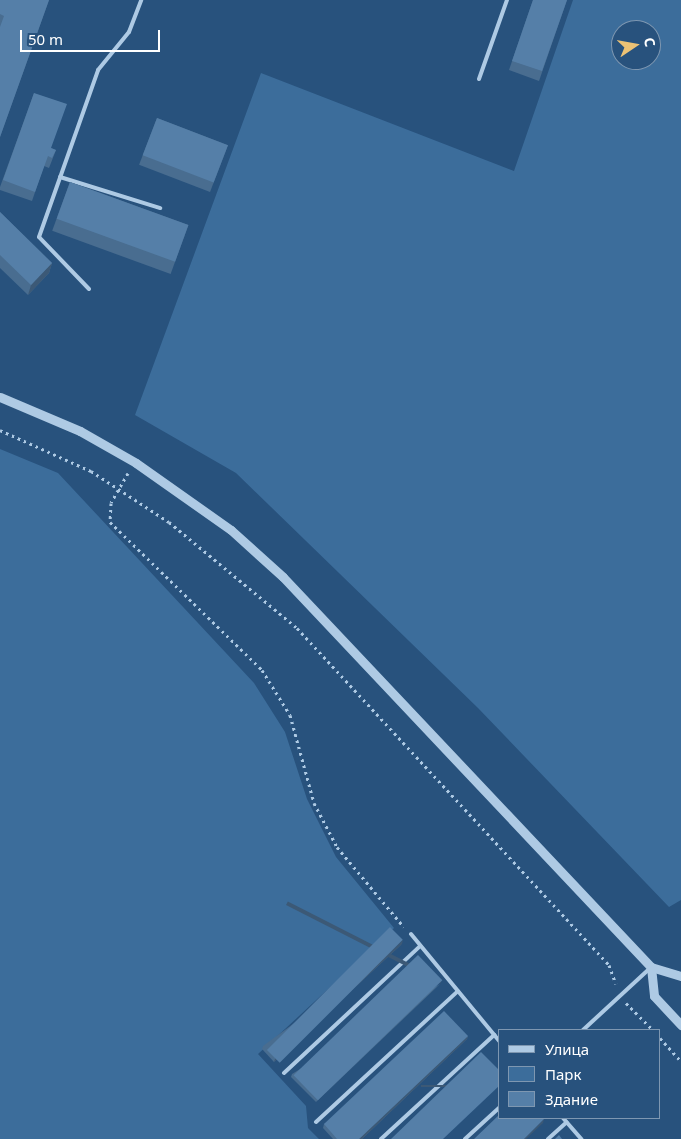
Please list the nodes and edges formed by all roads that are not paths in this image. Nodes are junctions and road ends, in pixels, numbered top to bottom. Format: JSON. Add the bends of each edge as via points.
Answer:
{"nodes":[{"id":1,"x":141,"y":0,"type":"edge"},
{"id":2,"x":507,"y":0,"type":"edge"},
{"id":3,"x":479,"y":79,"type":"dead end"},
{"id":4,"x":60,"y":177,"type":"junction"},
{"id":5,"x":160,"y":208,"type":"dead end"},
{"id":6,"x":89,"y":289,"type":"dead end"},
{"id":7,"x":0,"y":397,"type":"edge"},
{"id":8,"x":411,"y":934,"type":"road end"},
{"id":9,"x":420,"y":946,"type":"junction"},
{"id":10,"x":651,"y":967,"type":"junction"},
{"id":11,"x":681,"y":976,"type":"edge"},
{"id":12,"x":458,"y":992,"type":"junction"},
{"id":13,"x":681,"y":1025,"type":"edge"},
{"id":14,"x":584,"y":1029,"type":"edge"},
{"id":15,"x":494,"y":1035,"type":"junction"},
{"id":16,"x":498,"y":1040,"type":"edge"},
{"id":17,"x":284,"y":1073,"type":"dead end"},
{"id":18,"x":498,"y":1109,"type":"edge"},
{"id":19,"x":564,"y":1119,"type":"edge"},
{"id":20,"x":316,"y":1122,"type":"dead end"},
{"id":21,"x":567,"y":1122,"type":"junction"},
{"id":22,"x":381,"y":1139,"type":"edge"},
{"id":23,"x":465,"y":1139,"type":"edge"},
{"id":24,"x":548,"y":1139,"type":"edge"},
{"id":25,"x":581,"y":1139,"type":"edge"}],
"edges":[{"from":1,"to":4,"type":"lane","via":[[129,32],[98,70]]},
{"from":2,"to":3,"type":"lane"},
{"from":4,"to":5,"type":"lane"},
{"from":4,"to":6,"type":"lane","via":[[39,238]]},
{"from":7,"to":10,"type":"street","via":[[80,431],[136,463],[230,530],[283,577]]},
{"from":8,"to":9,"type":"lane"},
{"from":9,"to":12,"type":"lane"},
{"from":9,"to":17,"type":"lane"},
{"from":10,"to":11,"type":"street"},
{"from":10,"to":13,"type":"street","via":[[654,996]]},
{"from":10,"to":14,"type":"lane"},
{"from":12,"to":15,"type":"lane"},
{"from":12,"to":20,"type":"lane"},
{"from":15,"to":16,"type":"lane"},
{"from":15,"to":22,"type":"lane"},
{"from":18,"to":23,"type":"lane"},
{"from":19,"to":21,"type":"lane"},
{"from":21,"to":24,"type":"lane"},
{"from":21,"to":25,"type":"lane"}]}
